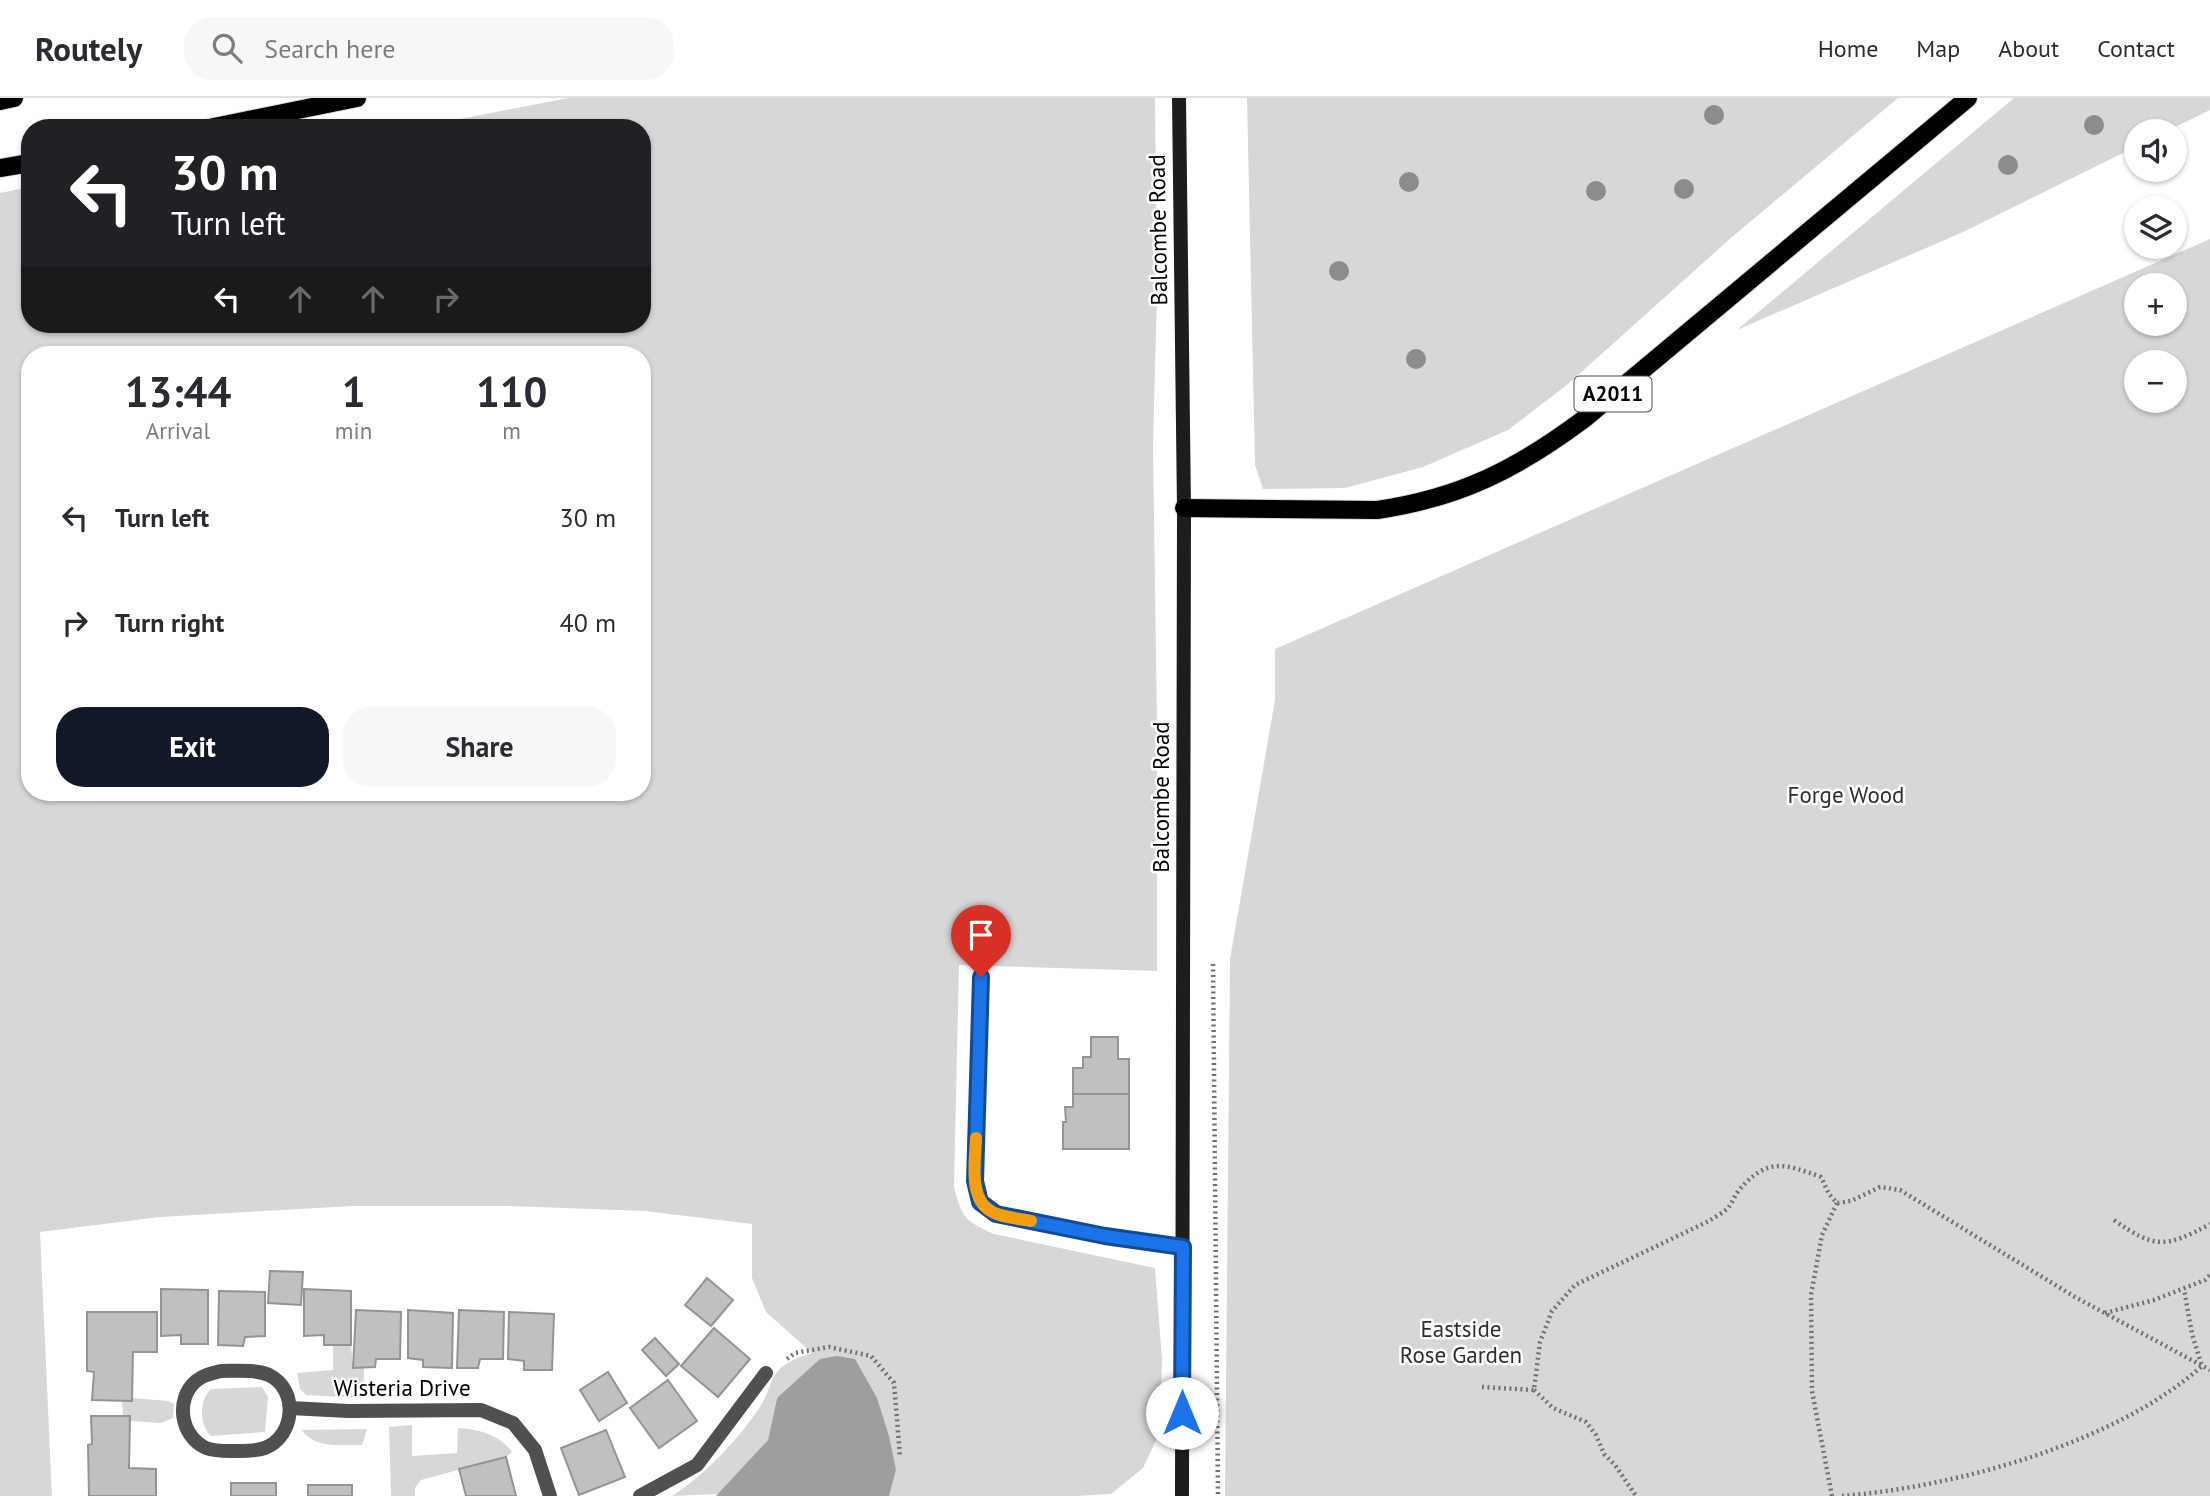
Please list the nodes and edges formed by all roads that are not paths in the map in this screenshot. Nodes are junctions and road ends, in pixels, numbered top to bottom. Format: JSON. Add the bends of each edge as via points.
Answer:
{"nodes":[{"id":1,"x":14,"y":98,"type":"edge"},
{"id":2,"x":357,"y":98,"type":"edge"},
{"id":3,"x":1179,"y":98,"type":"edge"},
{"id":4,"x":1968,"y":98,"type":"edge"},
{"id":5,"x":0,"y":101,"type":"edge"},
{"id":6,"x":253,"y":119,"type":"edge"},
{"id":7,"x":21,"y":164,"type":"edge"},
{"id":8,"x":0,"y":168,"type":"edge"},
{"id":9,"x":1184,"y":508,"type":"junction"},
{"id":10,"x":981,"y":977,"type":"dead end"},
{"id":11,"x":1183,"y":1247,"type":"junction"},
{"id":12,"x":766,"y":1373,"type":"road end"},
{"id":13,"x":290,"y":1409,"type":"junction"},
{"id":14,"x":550,"y":1496,"type":"edge"},
{"id":15,"x":640,"y":1496,"type":"edge"},
{"id":16,"x":1182,"y":1496,"type":"edge"}],
"edges":[{"from":1,"to":5,"type":"main road"},
{"from":2,"to":6,"type":"main road"},
{"from":3,"to":9,"type":"main road","name":"Balcombe Road"},
{"from":4,"to":9,"type":"main road","number":"A2011","via":[[1584,419],[1494,476],[1441,497],[1377,510]]},
{"from":7,"to":8,"type":"main road"},
{"from":9,"to":11,"type":"main road","name":"Balcombe Road"},
{"from":10,"to":11,"type":"street","via":[[975,1181],[980,1202],[996,1214]]},
{"from":11,"to":16,"type":"main road","name":"Balcombe Road"},
{"from":12,"to":15,"type":"street","via":[[697,1465]]},
{"from":13,"to":13,"type":"street","via":[[288,1423],[272,1445],[219,1452],[193,1439],[182,1414],[188,1389],[208,1373],[221,1371],[271,1376],[288,1396]]},
{"from":13,"to":14,"type":"street","name":"Wisteria Drive","via":[[481,1410],[513,1423],[536,1450]]}]}
